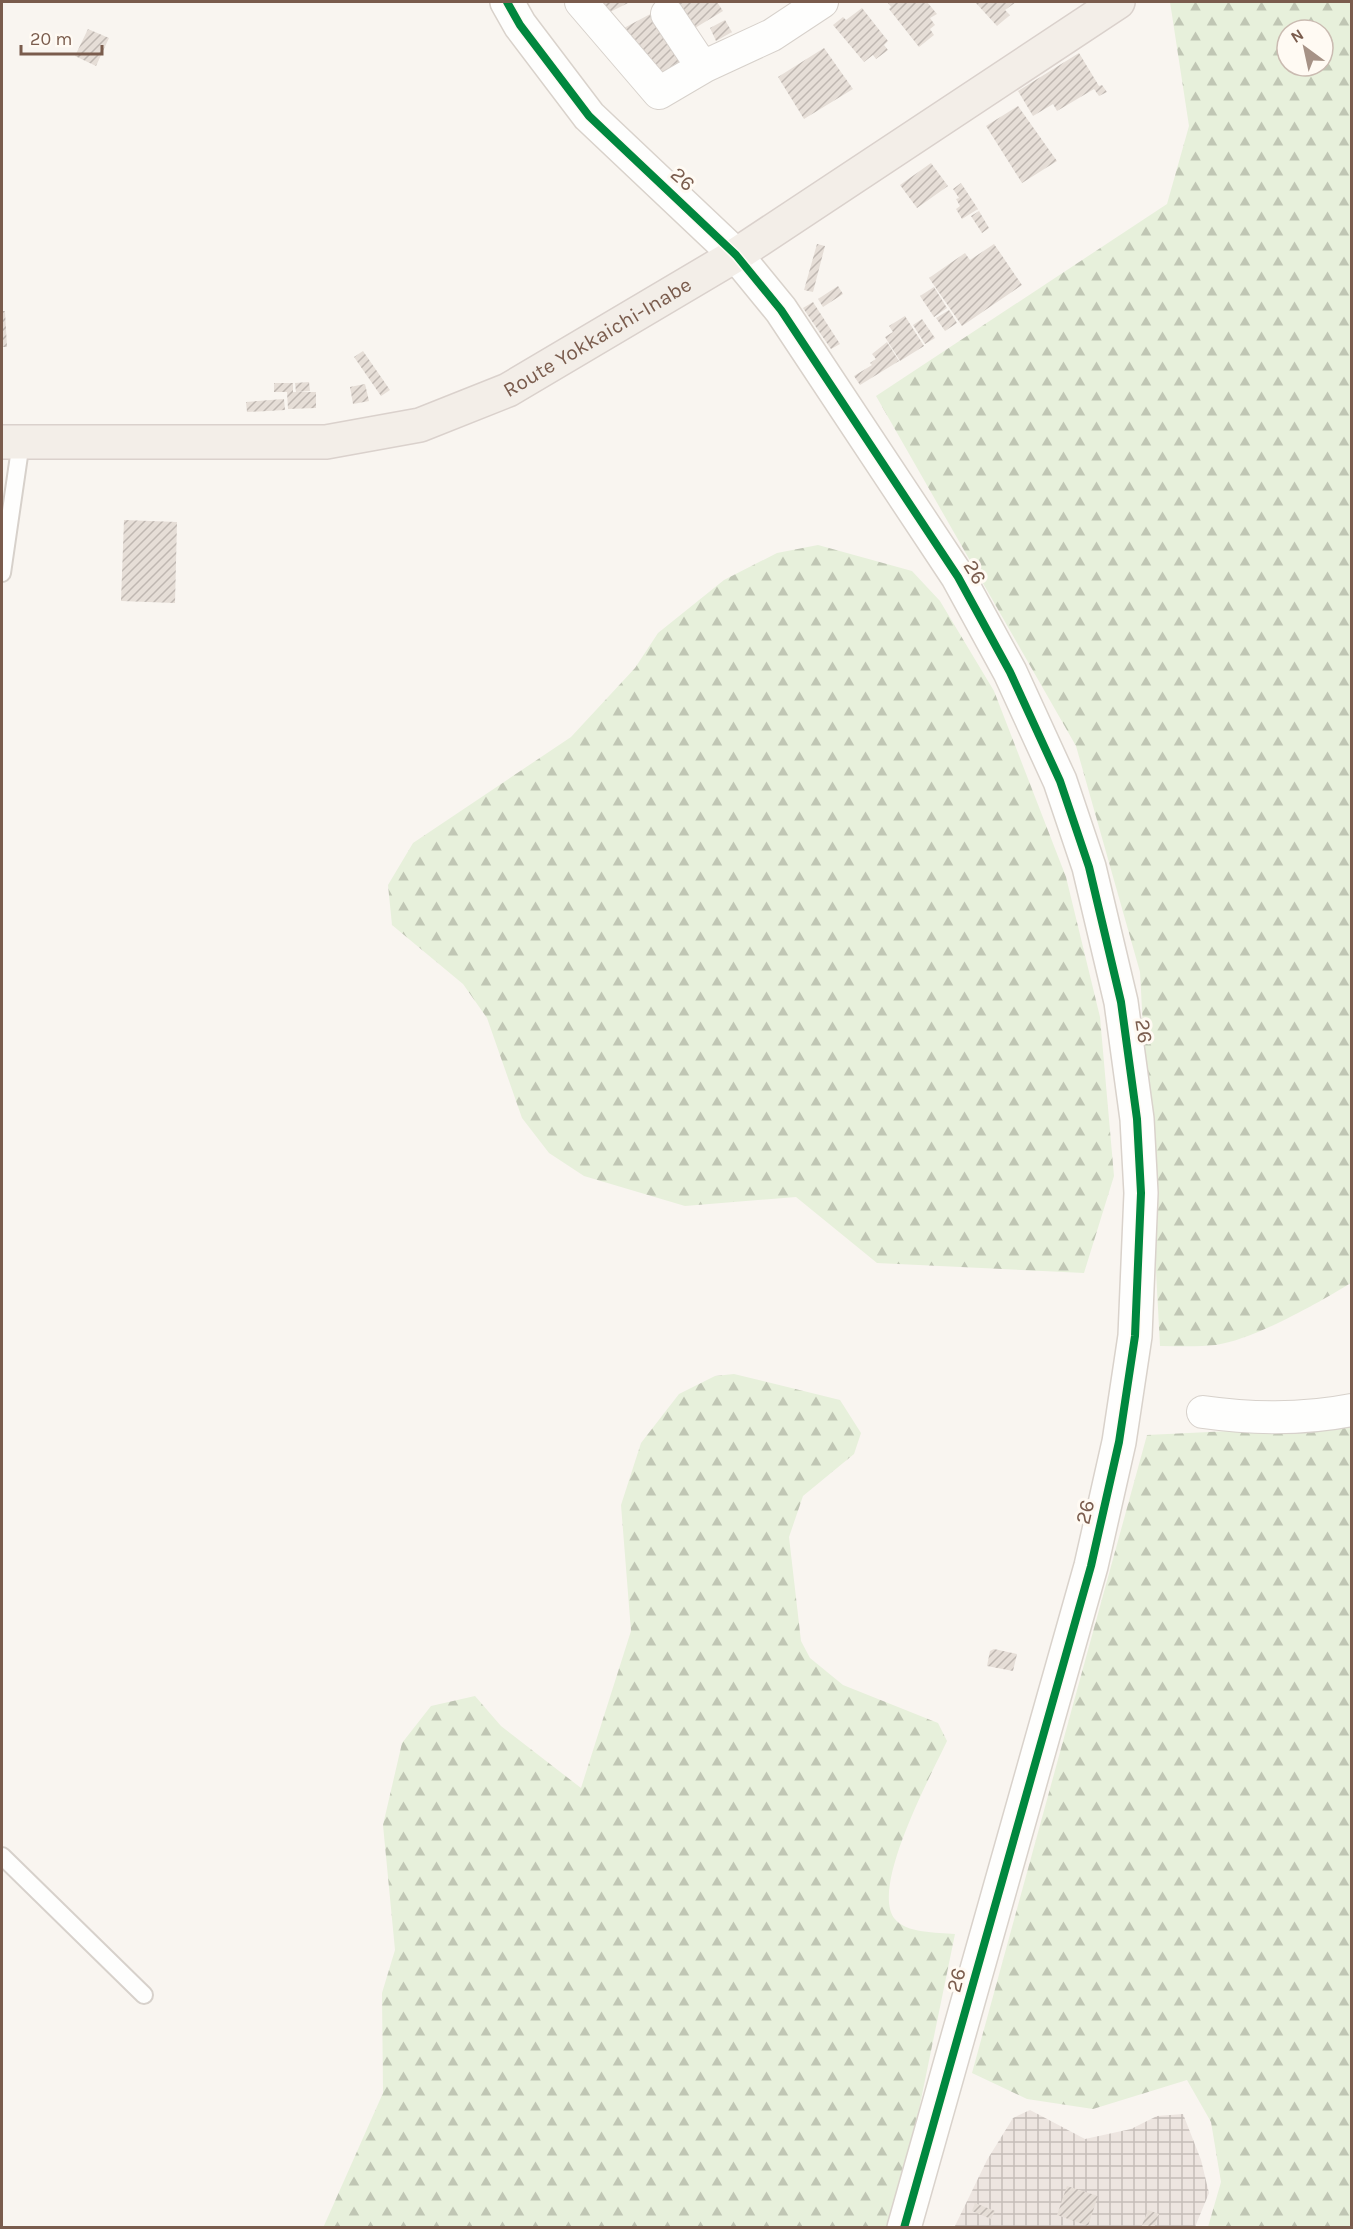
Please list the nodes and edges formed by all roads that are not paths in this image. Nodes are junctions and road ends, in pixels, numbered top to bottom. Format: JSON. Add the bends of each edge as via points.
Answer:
{"nodes":[{"id":1,"x":507,"y":2,"type":"edge"},
{"id":2,"x":581,"y":2,"type":"edge"},
{"id":3,"x":822,"y":2,"type":"edge"},
{"id":4,"x":1118,"y":2,"type":"edge"},
{"id":5,"x":667,"y":14,"type":"dead end"},
{"id":6,"x":705,"y":66,"type":"junction"},
{"id":7,"x":736,"y":255,"type":"junction"},
{"id":8,"x":11,"y":442,"type":"edge"},
{"id":9,"x":2,"y":573,"type":"edge"},
{"id":10,"x":1352,"y":1410,"type":"edge"},
{"id":11,"x":1203,"y":1412,"type":"dead end"},
{"id":12,"x":2,"y":1856,"type":"edge"},
{"id":13,"x":144,"y":1995,"type":"dead end"},
{"id":14,"x":904,"y":2228,"type":"edge"}],
"edges":[{"from":1,"to":7,"type":"street","name":"26","via":[[520,26],[589,116]]},
{"from":2,"to":6,"type":"street","via":[[659,93]]},
{"from":3,"to":6,"type":"street","via":[[772,35]]},
{"from":4,"to":7,"type":"main road","name":"Route Yokkaichi-Inabe"},
{"from":5,"to":6,"type":"street"},
{"from":7,"to":8,"type":"main road","name":"Route Yokkaichi-Inabe","via":[[508,390],[420,424],[326,442]]},
{"from":7,"to":14,"type":"street","name":"26","via":[[781,310],[952,568],[1010,672],[1060,781],[1089,867],[1121,1002],[1137,1119],[1142,1193],[1139,1270],[1135,1336],[1119,1442],[1090,1566]]},
{"from":8,"to":9,"type":"lane"},
{"from":10,"to":11,"type":"street","via":[[1253,1419]]},
{"from":12,"to":13,"type":"lane"}]}
